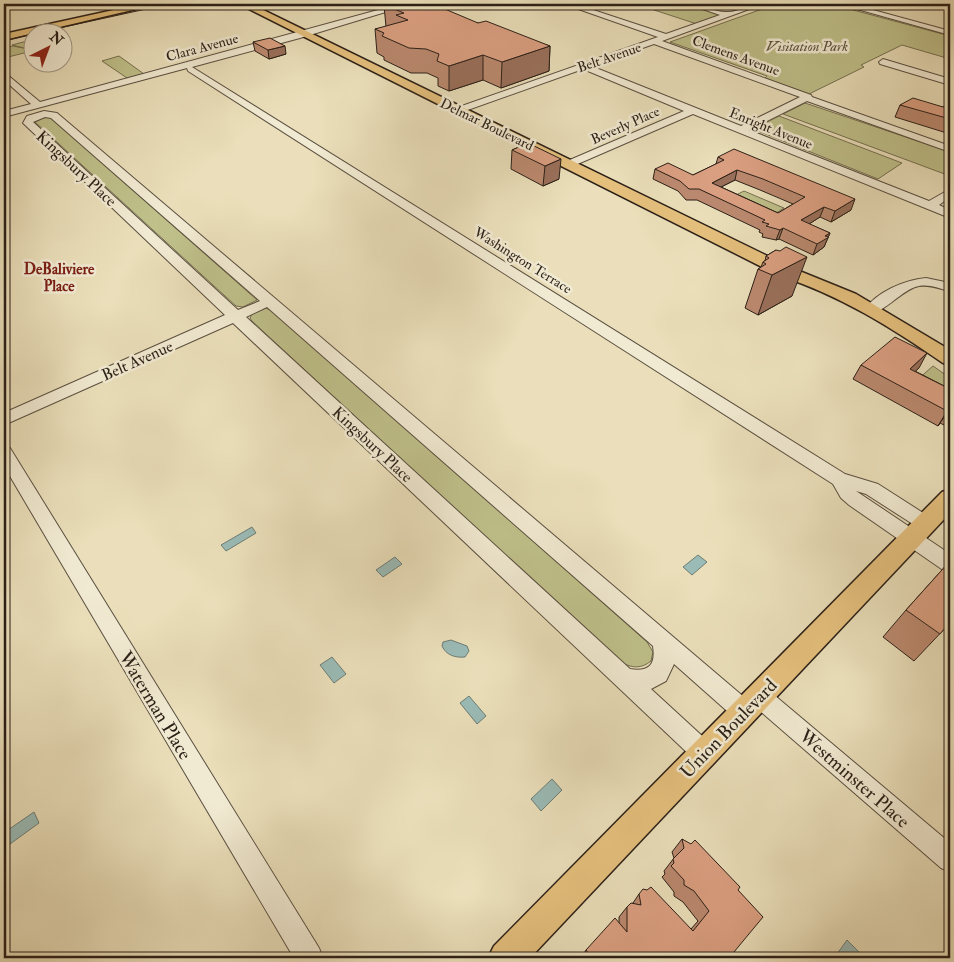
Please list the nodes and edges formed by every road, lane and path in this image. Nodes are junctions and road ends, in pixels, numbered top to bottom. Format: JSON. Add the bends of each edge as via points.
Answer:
{"nodes":[{"id":1,"x":153,"y":4,"type":"edge"},
{"id":2,"x":244,"y":4,"type":"edge"},
{"id":3,"x":257,"y":4,"type":"edge"},
{"id":4,"x":402,"y":4,"type":"edge"},
{"id":5,"x":568,"y":4,"type":"edge"},
{"id":6,"x":692,"y":4,"type":"edge"},
{"id":7,"x":759,"y":4,"type":"edge"},
{"id":8,"x":843,"y":4,"type":"edge"},
{"id":9,"x":414,"y":11,"type":"edge"},
{"id":10,"x":728,"y":15,"type":"junction"},
{"id":11,"x":281,"y":19,"type":"junction"},
{"id":12,"x":308,"y":32,"type":"junction"},
{"id":13,"x":950,"y":33,"type":"edge"},
{"id":14,"x":4,"y":37,"type":"edge"},
{"id":15,"x":666,"y":37,"type":"junction"},
{"id":16,"x":654,"y":42,"type":"junction"},
{"id":17,"x":883,"y":62,"type":"dead end"},
{"id":18,"x":548,"y":66,"type":"dead end"},
{"id":19,"x":582,"y":66,"type":"junction"},
{"id":20,"x":191,"y":69,"type":"dead end"},
{"id":21,"x":566,"y":72,"type":"junction"},
{"id":22,"x":4,"y":75,"type":"edge"},
{"id":23,"x":950,"y":82,"type":"edge"},
{"id":24,"x":813,"y":100,"type":"junction"},
{"id":25,"x":38,"y":105,"type":"junction"},
{"id":26,"x":464,"y":108,"type":"junction"},
{"id":27,"x":692,"y":111,"type":"junction"},
{"id":28,"x":4,"y":114,"type":"edge"},
{"id":29,"x":741,"y":130,"type":"junction"},
{"id":30,"x":950,"y":149,"type":"edge"},
{"id":31,"x":574,"y":162,"type":"junction"},
{"id":32,"x":950,"y":192,"type":"edge"},
{"id":33,"x":930,"y":206,"type":"junction"},
{"id":34,"x":950,"y":214,"type":"edge"},
{"id":35,"x":950,"y":287,"type":"edge"},
{"id":36,"x":270,"y":301,"type":"junction"},
{"id":37,"x":871,"y":310,"type":"junction"},
{"id":38,"x":237,"y":316,"type":"junction"},
{"id":39,"x":950,"y":359,"type":"edge"},
{"id":40,"x":4,"y":420,"type":"edge"},
{"id":41,"x":4,"y":452,"type":"edge"},
{"id":42,"x":950,"y":498,"type":"edge"},
{"id":43,"x":918,"y":531,"type":"junction"},
{"id":44,"x":950,"y":564,"type":"edge"},
{"id":45,"x":663,"y":641,"type":"junction"},
{"id":46,"x":626,"y":680,"type":"junction"},
{"id":47,"x":752,"y":704,"type":"junction"},
{"id":48,"x":704,"y":753,"type":"junction"},
{"id":49,"x":950,"y":860,"type":"edge"},
{"id":50,"x":309,"y":958,"type":"edge"},
{"id":51,"x":506,"y":958,"type":"edge"}],
"edges":[{"from":1,"to":14,"type":"main road"},
{"from":2,"to":11,"type":"main road","name":"Delmar Boulevard"},
{"from":3,"to":11,"type":"main road","name":"Delmar Boulevard"},
{"from":4,"to":9,"type":"street"},
{"from":4,"to":12,"type":"street","name":"Clara Avenue"},
{"from":5,"to":15,"type":"street"},
{"from":6,"to":10,"type":"street"},
{"from":7,"to":10,"type":"street","name":"Belt Avenue"},
{"from":8,"to":13,"type":"street"},
{"from":10,"to":15,"type":"street","name":"Belt Avenue"},
{"from":11,"to":12,"type":"main road","name":"Delmar Boulevard"},
{"from":12,"to":25,"type":"street","name":"Clara Avenue"},
{"from":12,"to":26,"type":"main road","name":"Delmar Boulevard"},
{"from":15,"to":16,"type":"street","name":"Belt Avenue"},
{"from":16,"to":19,"type":"street","name":"Belt Avenue"},
{"from":16,"to":24,"type":"street","name":"Clemens Avenue"},
{"from":17,"to":23,"type":"street"},
{"from":18,"to":21,"type":"street"},
{"from":19,"to":21,"type":"street","name":"Belt Avenue"},
{"from":19,"to":27,"type":"street","name":"Enright Avenue"},
{"from":20,"to":43,"type":"street","name":"Washington Terrace","via":[[839,478],[855,500]]},
{"from":21,"to":26,"type":"street","name":"Belt Avenue"},
{"from":22,"to":25,"type":"street","name":"Kingsbury Place"},
{"from":24,"to":29,"type":"street"},
{"from":24,"to":30,"type":"street","name":"Clemens Avenue"},
{"from":25,"to":28,"type":"street","name":"Clara Avenue","via":[[20,106]]},
{"from":26,"to":31,"type":"main road","name":"Delmar Boulevard"},
{"from":27,"to":29,"type":"street","name":"Enright Avenue"},
{"from":27,"to":31,"type":"street","name":"Beverly Place"},
{"from":29,"to":33,"type":"street","name":"Enright Avenue"},
{"from":31,"to":37,"type":"main road","name":"Delmar Boulevard","via":[[786,272],[811,279]]},
{"from":32,"to":33,"type":"street"},
{"from":33,"to":34,"type":"street","name":"Enright Avenue"},
{"from":35,"to":37,"type":"street","via":[[934,282],[907,284]]},
{"from":36,"to":38,"type":"street","name":"Belt Avenue"},
{"from":36,"to":38,"type":"street","name":"Kingsbury Place","via":[[54,115],[31,118],[28,122]]},
{"from":36,"to":45,"type":"street","name":"Kingsbury Place"},
{"from":37,"to":39,"type":"main road","name":"Delmar Boulevard"},
{"from":38,"to":40,"type":"street","name":"Belt Avenue"},
{"from":38,"to":46,"type":"street","name":"Kingsbury Place"},
{"from":41,"to":50,"type":"street","name":"Waterman Place"},
{"from":42,"to":43,"type":"main road","name":"Union Boulevard"},
{"from":43,"to":44,"type":"street"},
{"from":43,"to":47,"type":"main road","name":"Union Boulevard"},
{"from":45,"to":46,"type":"street","via":[[664,669],[652,680]]},
{"from":45,"to":47,"type":"street","name":"Kingsbury Place"},
{"from":46,"to":48,"type":"street","name":"Kingsbury Place"},
{"from":47,"to":48,"type":"main road","name":"Union Boulevard"},
{"from":47,"to":49,"type":"street","name":"Westminster Place"},
{"from":48,"to":51,"type":"main road","name":"Union Boulevard"}]}
